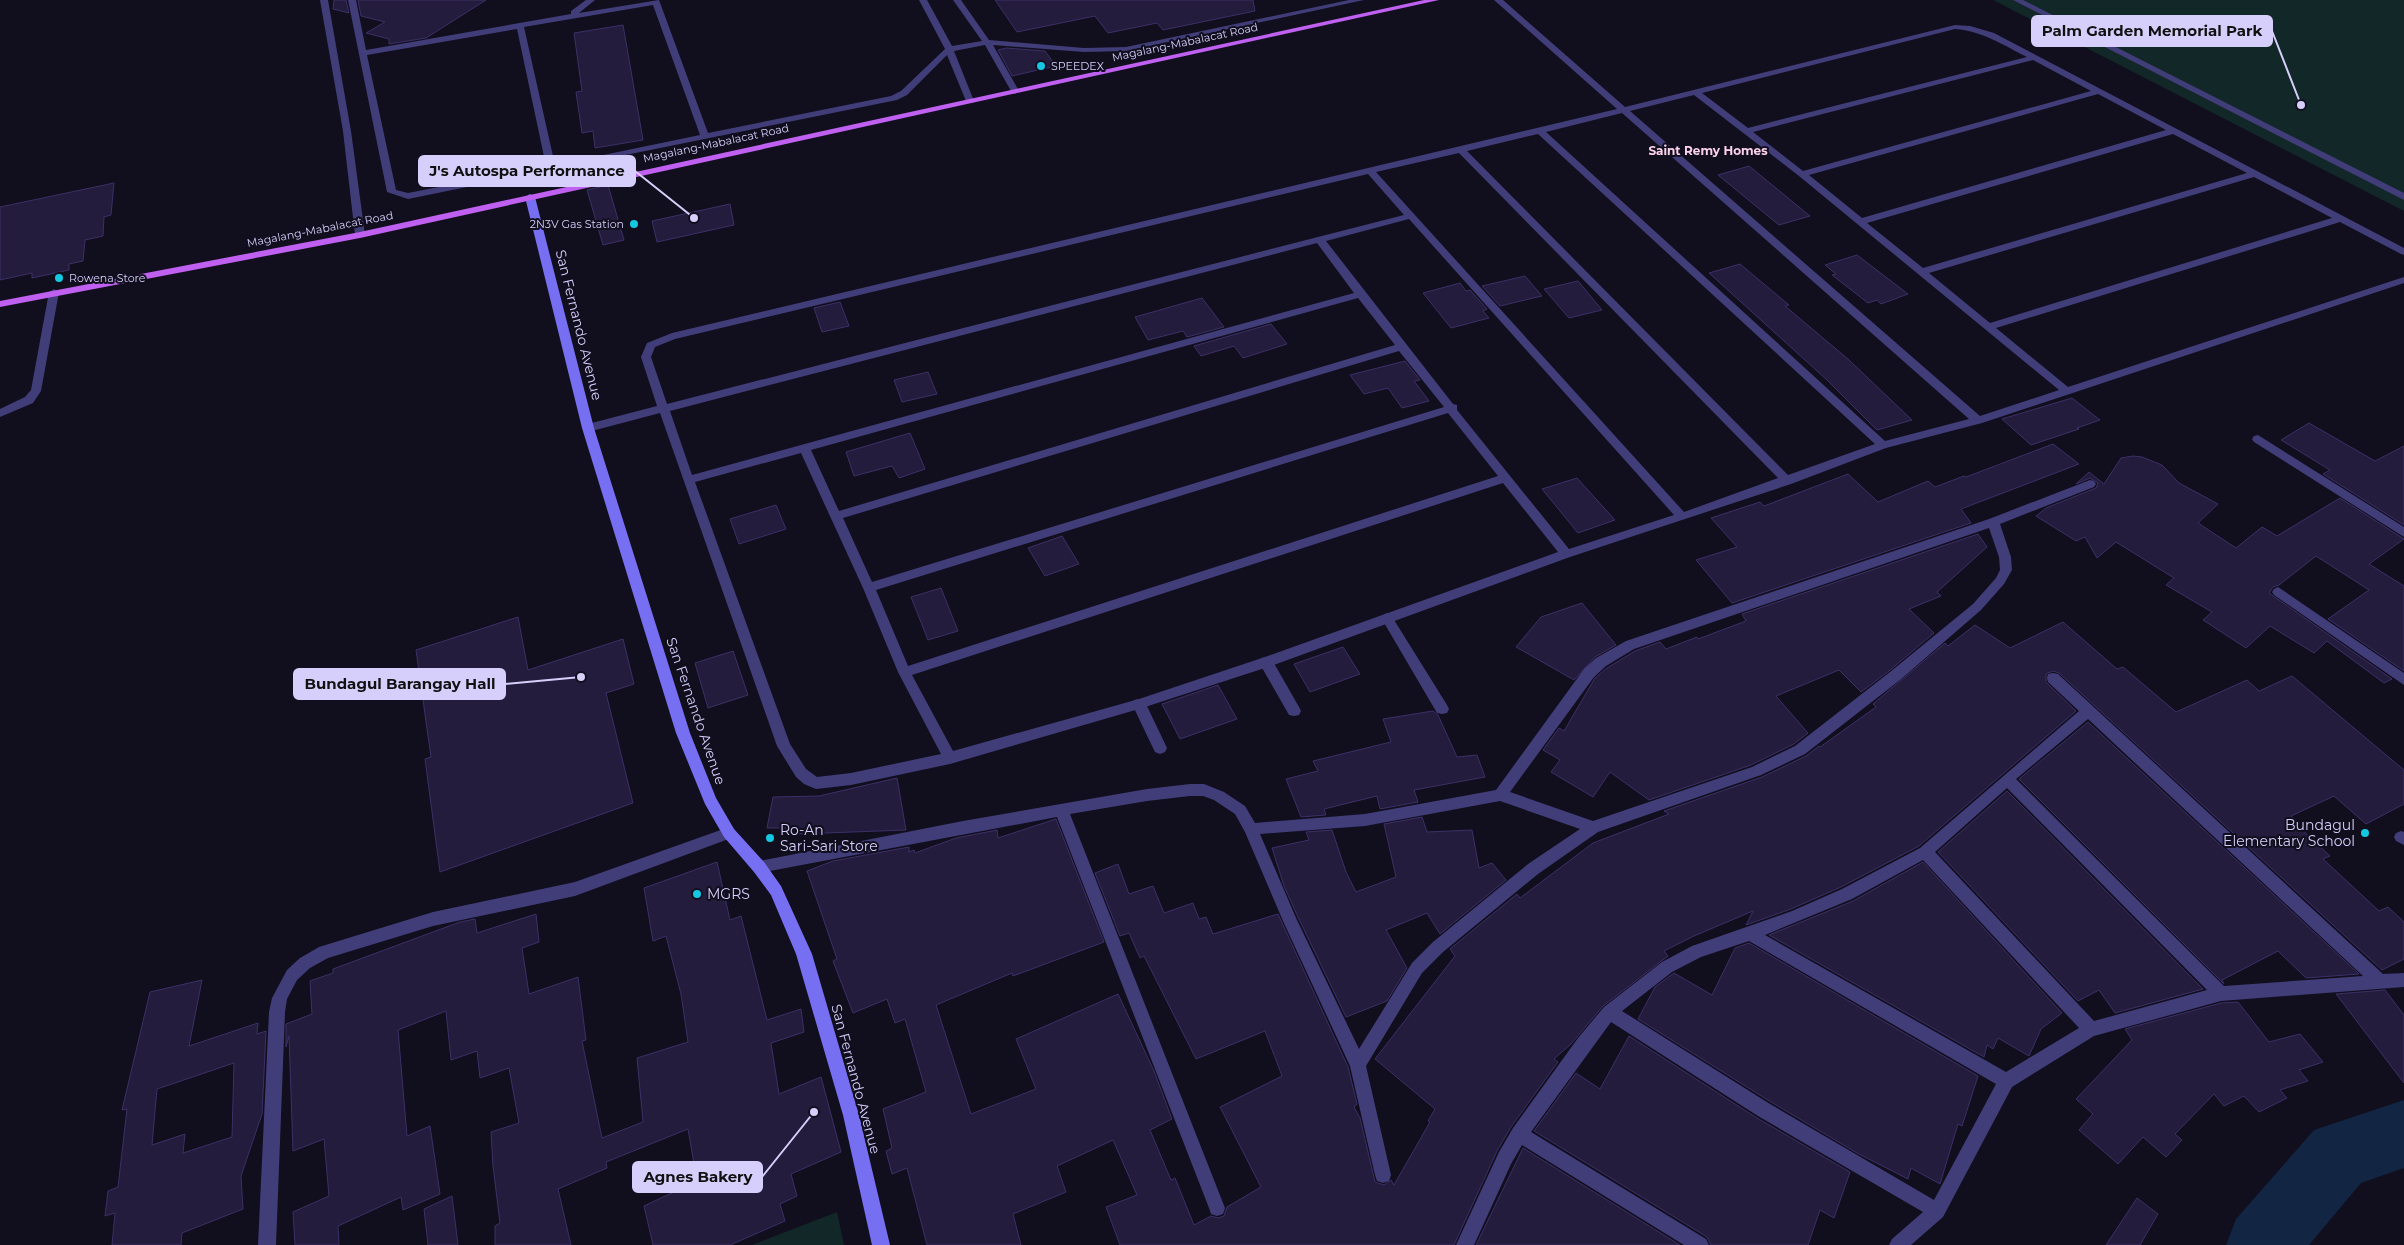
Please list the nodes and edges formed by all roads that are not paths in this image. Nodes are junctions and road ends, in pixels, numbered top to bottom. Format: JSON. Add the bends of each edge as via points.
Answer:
{"nodes":[{"id":1,"x":324,"y":0,"type":"edge"},
{"id":2,"x":352,"y":0,"type":"edge"},
{"id":3,"x":591,"y":0,"type":"edge"},
{"id":4,"x":922,"y":0,"type":"edge"},
{"id":5,"x":957,"y":0,"type":"edge"},
{"id":6,"x":1360,"y":0,"type":"edge"},
{"id":7,"x":1435,"y":0,"type":"edge"},
{"id":8,"x":1498,"y":0,"type":"edge"},
{"id":9,"x":2017,"y":0,"type":"edge"},
{"id":10,"x":656,"y":1,"type":"edge"},
{"id":11,"x":572,"y":15,"type":"junction"},
{"id":12,"x":520,"y":26,"type":"junction"},
{"id":13,"x":987,"y":42,"type":"junction"},
{"id":14,"x":949,"y":50,"type":"junction"},
{"id":15,"x":362,"y":53,"type":"junction"},
{"id":16,"x":2033,"y":58,"type":"junction"},
{"id":17,"x":1015,"y":91,"type":"junction"},
{"id":18,"x":1695,"y":92,"type":"junction"},
{"id":19,"x":2097,"y":92,"type":"junction"},
{"id":20,"x":970,"y":101,"type":"junction"},
{"id":21,"x":1624,"y":109,"type":"junction"},
{"id":22,"x":1540,"y":130,"type":"junction"},
{"id":23,"x":1748,"y":131,"type":"junction"},
{"id":24,"x":2172,"y":131,"type":"junction"},
{"id":25,"x":705,"y":137,"type":"junction"},
{"id":26,"x":1460,"y":149,"type":"junction"},
{"id":27,"x":551,"y":168,"type":"junction"},
{"id":28,"x":1370,"y":171,"type":"junction"},
{"id":29,"x":1802,"y":174,"type":"junction"},
{"id":30,"x":2253,"y":174,"type":"junction"},
{"id":31,"x":530,"y":197,"type":"junction"},
{"id":32,"x":2404,"y":197,"type":"edge"},
{"id":33,"x":1411,"y":216,"type":"junction"},
{"id":34,"x":2339,"y":219,"type":"junction"},
{"id":35,"x":1860,"y":222,"type":"junction"},
{"id":36,"x":360,"y":234,"type":"junction"},
{"id":37,"x":1320,"y":240,"type":"junction"},
{"id":38,"x":2404,"y":252,"type":"edge"},
{"id":39,"x":1921,"y":272,"type":"junction"},
{"id":40,"x":2404,"y":280,"type":"edge"},
{"id":41,"x":54,"y":292,"type":"junction"},
{"id":42,"x":1360,"y":294,"type":"junction"},
{"id":43,"x":0,"y":304,"type":"edge"},
{"id":44,"x":1988,"y":327,"type":"junction"},
{"id":45,"x":1403,"y":346,"type":"junction"},
{"id":46,"x":2068,"y":391,"type":"junction"},
{"id":47,"x":662,"y":408,"type":"junction"},
{"id":48,"x":1452,"y":408,"type":"junction"},
{"id":49,"x":0,"y":413,"type":"edge"},
{"id":50,"x":1978,"y":420,"type":"junction"},
{"id":51,"x":588,"y":428,"type":"junction"},
{"id":52,"x":2258,"y":439,"type":"dead end"},
{"id":53,"x":1883,"y":446,"type":"junction"},
{"id":54,"x":804,"y":447,"type":"junction"},
{"id":55,"x":1506,"y":478,"type":"junction"},
{"id":56,"x":688,"y":480,"type":"junction"},
{"id":57,"x":1787,"y":481,"type":"junction"},
{"id":58,"x":2090,"y":484,"type":"dead end"},
{"id":59,"x":836,"y":516,"type":"junction"},
{"id":60,"x":1682,"y":517,"type":"junction"},
{"id":61,"x":1993,"y":522,"type":"junction"},
{"id":62,"x":2404,"y":533,"type":"edge"},
{"id":63,"x":1566,"y":554,"type":"junction"},
{"id":64,"x":869,"y":588,"type":"junction"},
{"id":65,"x":2278,"y":592,"type":"dead end"},
{"id":66,"x":1387,"y":618,"type":"junction"},
{"id":67,"x":1266,"y":662,"type":"junction"},
{"id":68,"x":904,"y":672,"type":"junction"},
{"id":69,"x":2053,"y":678,"type":"dead end"},
{"id":70,"x":2404,"y":680,"type":"edge"},
{"id":71,"x":1138,"y":704,"type":"junction"},
{"id":72,"x":1442,"y":709,"type":"dead end"},
{"id":73,"x":1294,"y":711,"type":"dead end"},
{"id":74,"x":2088,"y":712,"type":"junction"},
{"id":75,"x":1160,"y":748,"type":"dead end"},
{"id":76,"x":950,"y":758,"type":"junction"},
{"id":77,"x":2007,"y":778,"type":"junction"},
{"id":78,"x":1500,"y":795,"type":"junction"},
{"id":79,"x":1061,"y":810,"type":"junction"},
{"id":80,"x":1593,"y":827,"type":"junction"},
{"id":81,"x":1252,"y":829,"type":"junction"},
{"id":82,"x":729,"y":833,"type":"junction"},
{"id":83,"x":1925,"y":852,"type":"junction"},
{"id":84,"x":759,"y":867,"type":"junction"},
{"id":85,"x":1750,"y":934,"type":"junction"},
{"id":86,"x":2404,"y":980,"type":"edge"},
{"id":87,"x":2379,"y":981,"type":"junction"},
{"id":88,"x":2222,"y":994,"type":"junction"},
{"id":89,"x":1609,"y":1012,"type":"junction"},
{"id":90,"x":2091,"y":1029,"type":"junction"},
{"id":91,"x":1358,"y":1065,"type":"junction"},
{"id":92,"x":2006,"y":1081,"type":"junction"},
{"id":93,"x":1519,"y":1134,"type":"junction"},
{"id":94,"x":1383,"y":1175,"type":"dead end"},
{"id":95,"x":1216,"y":1208,"type":"dead end"},
{"id":96,"x":1937,"y":1211,"type":"junction"},
{"id":97,"x":267,"y":1245,"type":"edge"},
{"id":98,"x":881,"y":1245,"type":"edge"},
{"id":99,"x":1466,"y":1245,"type":"edge"},
{"id":100,"x":1700,"y":1245,"type":"edge"},
{"id":101,"x":1898,"y":1245,"type":"edge"}],
"edges":[{"from":1,"to":36,"type":"street","via":[[347,131]]},
{"from":2,"to":15,"type":"street"},
{"from":3,"to":11,"type":"street"},
{"from":4,"to":14,"type":"street"},
{"from":5,"to":13,"type":"street"},
{"from":6,"to":13,"type":"street","via":[[1126,49],[1084,50]]},
{"from":7,"to":17,"type":"main road","name":"Magalang-Mabalacat Road"},
{"from":8,"to":21,"type":"street"},
{"from":9,"to":32,"type":"street"},
{"from":10,"to":11,"type":"street"},
{"from":10,"to":25,"type":"street"},
{"from":11,"to":12,"type":"street"},
{"from":12,"to":15,"type":"street"},
{"from":12,"to":27,"type":"street"},
{"from":13,"to":14,"type":"street"},
{"from":13,"to":17,"type":"street"},
{"from":14,"to":20,"type":"street"},
{"from":14,"to":25,"type":"street","via":[[900,96]]},
{"from":15,"to":27,"type":"street","via":[[392,192],[408,196],[430,193]]},
{"from":16,"to":18,"type":"street","via":[[1981,31],[1955,27]]},
{"from":16,"to":19,"type":"street"},
{"from":16,"to":23,"type":"street"},
{"from":17,"to":20,"type":"main road","name":"Magalang-Mabalacat Road"},
{"from":18,"to":21,"type":"street"},
{"from":18,"to":23,"type":"street"},
{"from":19,"to":24,"type":"street"},
{"from":19,"to":29,"type":"street"},
{"from":20,"to":31,"type":"main road","name":"Magalang-Mabalacat Road"},
{"from":21,"to":22,"type":"street"},
{"from":21,"to":50,"type":"street"},
{"from":22,"to":26,"type":"street"},
{"from":22,"to":53,"type":"street"},
{"from":23,"to":29,"type":"street"},
{"from":24,"to":30,"type":"street"},
{"from":24,"to":35,"type":"street"},
{"from":25,"to":27,"type":"street"},
{"from":26,"to":28,"type":"street"},
{"from":26,"to":57,"type":"street"},
{"from":28,"to":33,"type":"street"},
{"from":28,"to":47,"type":"street","via":[[663,339],[651,345],[646,357]]},
{"from":29,"to":35,"type":"street"},
{"from":30,"to":34,"type":"street"},
{"from":30,"to":39,"type":"street"},
{"from":31,"to":36,"type":"main road","name":"Magalang-Mabalacat Road"},
{"from":31,"to":51,"type":"main road","name":"San Fernando Avenue"},
{"from":33,"to":37,"type":"street"},
{"from":33,"to":60,"type":"street"},
{"from":34,"to":38,"type":"street"},
{"from":34,"to":44,"type":"street"},
{"from":35,"to":39,"type":"street"},
{"from":36,"to":41,"type":"main road","name":"Magalang-Mabalacat Road"},
{"from":37,"to":42,"type":"street"},
{"from":37,"to":47,"type":"street"},
{"from":39,"to":44,"type":"street"},
{"from":40,"to":46,"type":"street"},
{"from":41,"to":43,"type":"main road","name":"Magalang-Mabalacat Road"},
{"from":41,"to":49,"type":"street","via":[[36,391],[29,400]]},
{"from":42,"to":45,"type":"street"},
{"from":42,"to":54,"type":"street"},
{"from":44,"to":46,"type":"street"},
{"from":45,"to":48,"type":"street"},
{"from":45,"to":59,"type":"street"},
{"from":46,"to":50,"type":"street"},
{"from":47,"to":51,"type":"street"},
{"from":47,"to":56,"type":"street"},
{"from":48,"to":55,"type":"street"},
{"from":48,"to":64,"type":"street"},
{"from":50,"to":53,"type":"street"},
{"from":51,"to":82,"type":"main road","name":"San Fernando Avenue","via":[[695,767]]},
{"from":52,"to":62,"type":"street"},
{"from":53,"to":57,"type":"street"},
{"from":54,"to":56,"type":"street"},
{"from":54,"to":59,"type":"street"},
{"from":55,"to":63,"type":"street"},
{"from":55,"to":68,"type":"street"},
{"from":56,"to":76,"type":"street","via":[[784,746],[801,773],[809,780],[825,783]]},
{"from":57,"to":60,"type":"street"},
{"from":58,"to":61,"type":"street"},
{"from":59,"to":64,"type":"street"},
{"from":60,"to":63,"type":"street"},
{"from":61,"to":78,"type":"street","via":[[1630,644],[1589,673]]},
{"from":61,"to":80,"type":"street","via":[[2006,563],[2000,581],[1976,607],[1843,719],[1800,750],[1756,771]]},
{"from":63,"to":66,"type":"street"},
{"from":64,"to":68,"type":"street"},
{"from":65,"to":70,"type":"street"},
{"from":66,"to":67,"type":"street"},
{"from":66,"to":72,"type":"street"},
{"from":67,"to":71,"type":"street"},
{"from":67,"to":73,"type":"street"},
{"from":68,"to":76,"type":"street"},
{"from":69,"to":74,"type":"street"},
{"from":71,"to":75,"type":"street"},
{"from":71,"to":76,"type":"street"},
{"from":74,"to":77,"type":"street"},
{"from":74,"to":87,"type":"street"},
{"from":77,"to":83,"type":"street"},
{"from":77,"to":88,"type":"street"},
{"from":78,"to":80,"type":"street"},
{"from":78,"to":81,"type":"street","via":[[1365,820]]},
{"from":79,"to":81,"type":"street","via":[[1147,795],[1204,790],[1240,810]]},
{"from":79,"to":84,"type":"street"},
{"from":79,"to":95,"type":"street"},
{"from":80,"to":91,"type":"street","via":[[1533,869],[1417,968]]},
{"from":81,"to":91,"type":"street"},
{"from":82,"to":84,"type":"main road","name":"San Fernando Avenue"},
{"from":82,"to":97,"type":"street","via":[[575,889],[433,919],[324,952],[292,974],[277,1012]]},
{"from":83,"to":85,"type":"street","via":[[1846,894]]},
{"from":83,"to":90,"type":"street"},
{"from":84,"to":98,"type":"main road","name":"San Fernando Avenue","via":[[776,891],[804,954],[851,1115]]},
{"from":85,"to":89,"type":"street","via":[[1697,951],[1667,967]]},
{"from":85,"to":92,"type":"street"},
{"from":86,"to":87,"type":"street"},
{"from":87,"to":88,"type":"street"},
{"from":88,"to":90,"type":"street"},
{"from":89,"to":93,"type":"street"},
{"from":89,"to":96,"type":"street","via":[[1764,1110]]},
{"from":90,"to":92,"type":"street"},
{"from":91,"to":94,"type":"street"},
{"from":92,"to":96,"type":"street"},
{"from":93,"to":99,"type":"street"},
{"from":93,"to":100,"type":"street"},
{"from":96,"to":101,"type":"street"}]}
